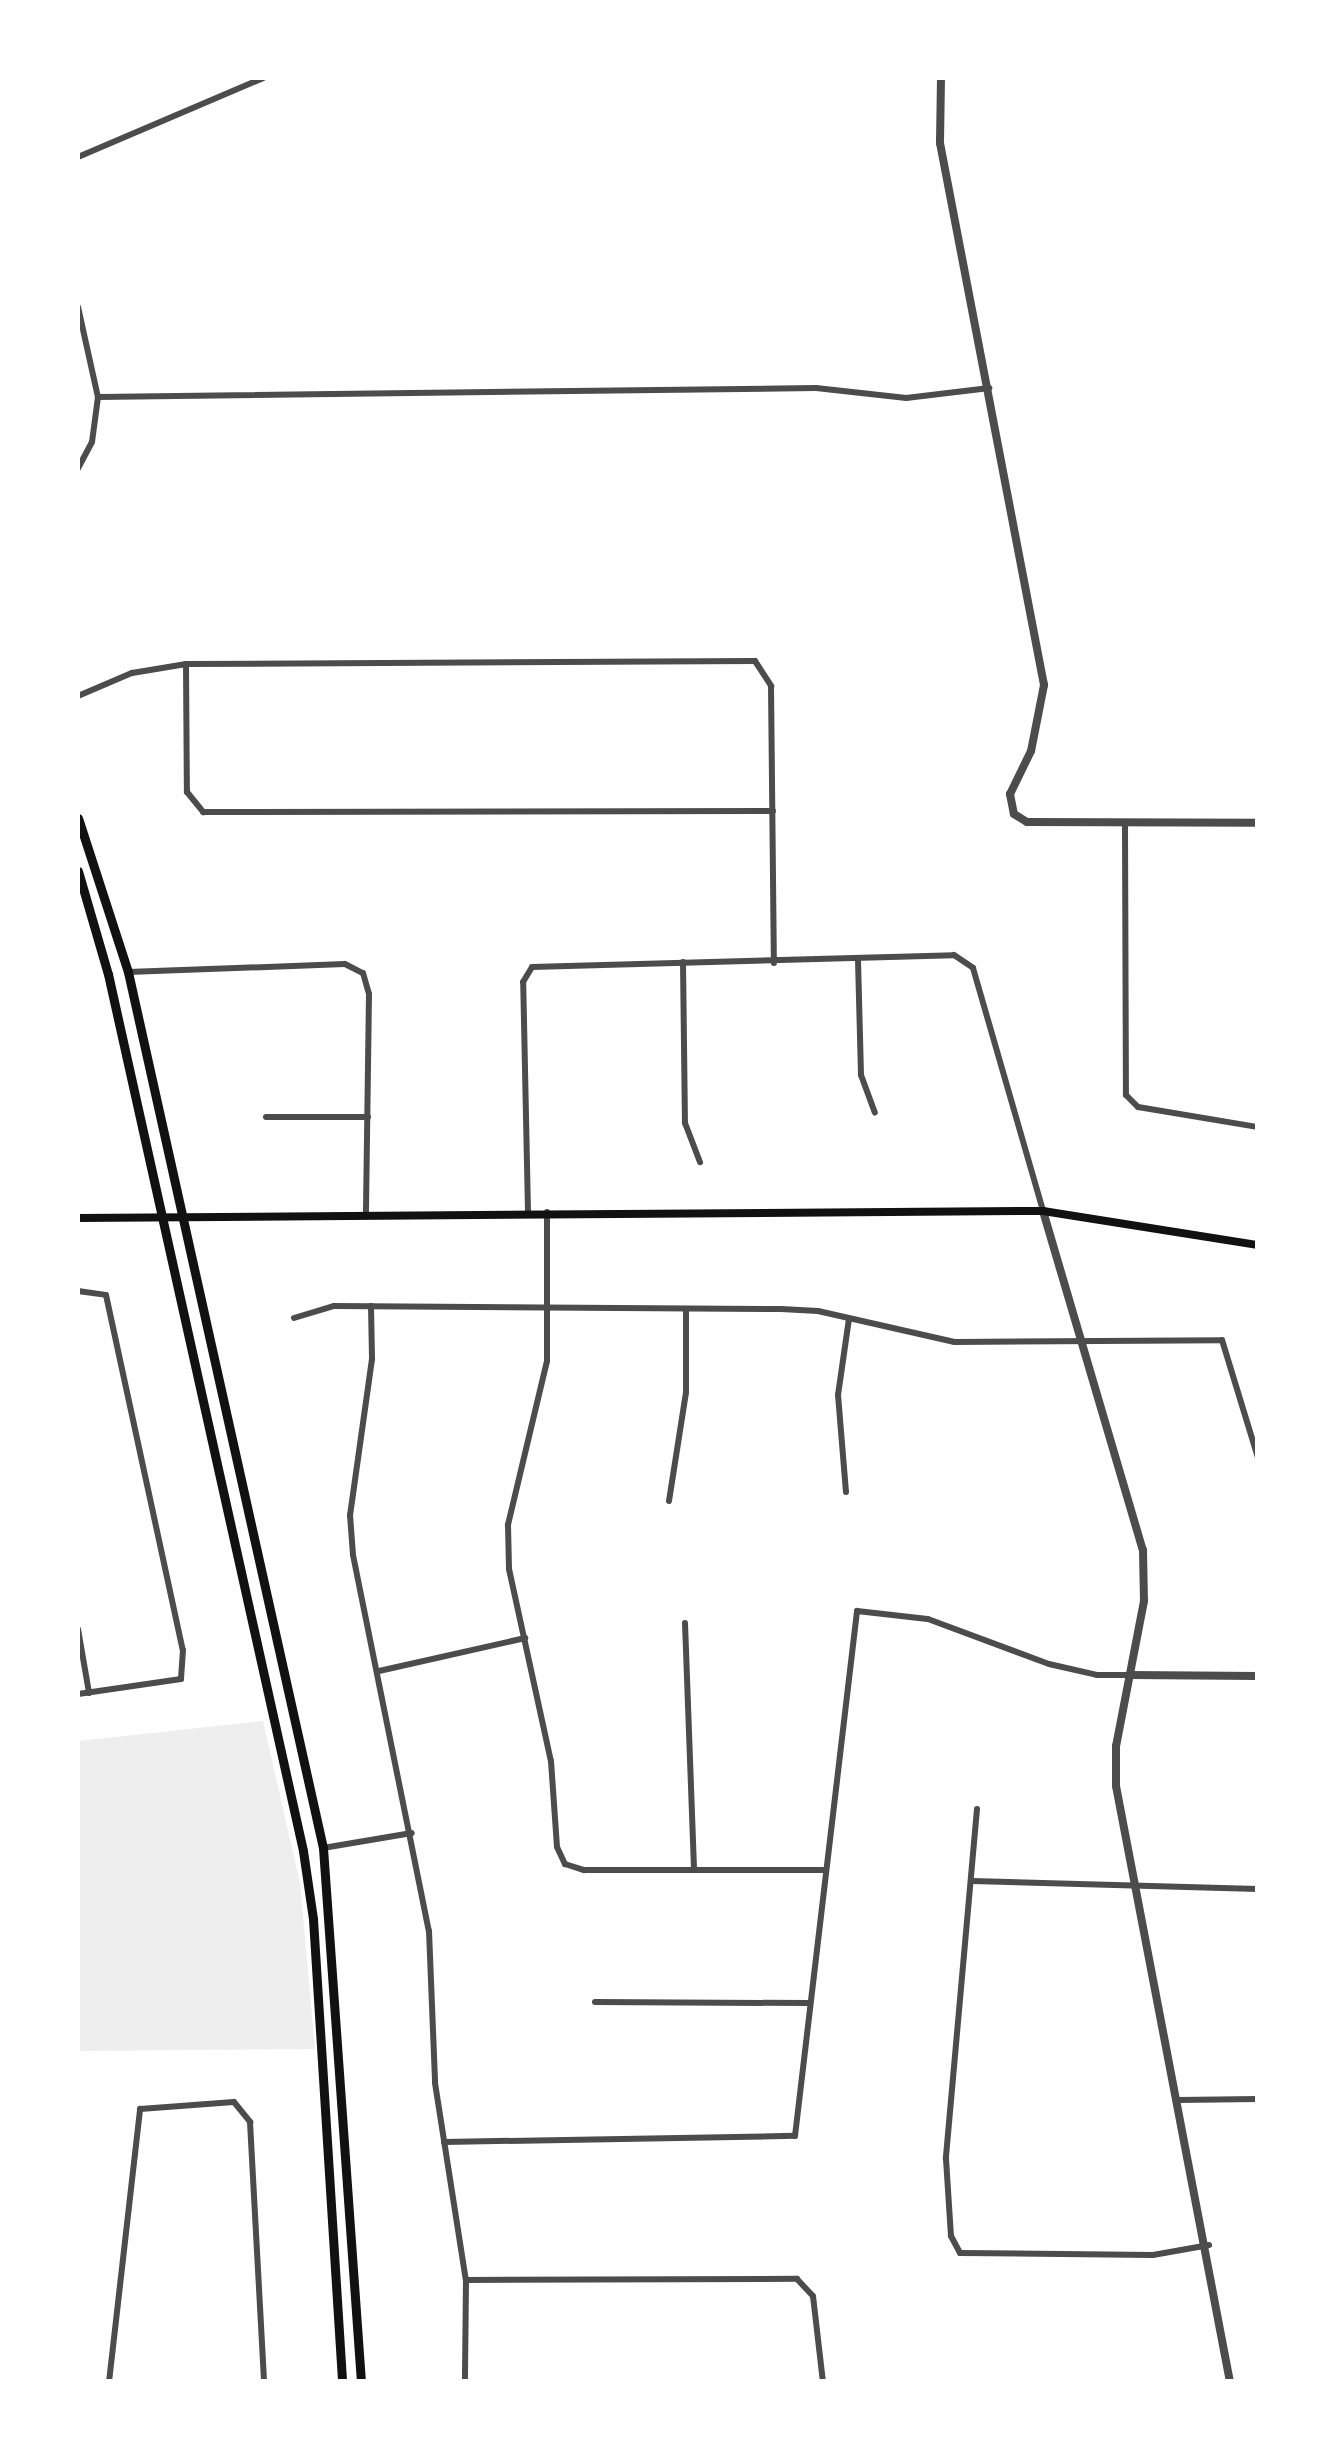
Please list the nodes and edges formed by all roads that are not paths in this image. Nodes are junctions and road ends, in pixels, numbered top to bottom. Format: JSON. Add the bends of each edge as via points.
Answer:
{"nodes":[{"id":1,"x":264,"y":78,"type":"edge"},
{"id":2,"x":941,"y":78,"type":"edge"},
{"id":3,"x":78,"y":157,"type":"edge"},
{"id":4,"x":78,"y":307,"type":"edge"},
{"id":5,"x":990,"y":388,"type":"junction"},
{"id":6,"x":98,"y":398,"type":"junction"},
{"id":7,"x":78,"y":468,"type":"edge"},
{"id":8,"x":186,"y":664,"type":"junction"},
{"id":9,"x":78,"y":696,"type":"edge"},
{"id":10,"x":773,"y":811,"type":"junction"},
{"id":11,"x":78,"y":818,"type":"edge"},
{"id":12,"x":1258,"y":823,"type":"edge"},
{"id":13,"x":1125,"y":826,"type":"junction"},
{"id":14,"x":78,"y":871,"type":"edge"},
{"id":15,"x":858,"y":960,"type":"junction"},
{"id":16,"x":682,"y":962,"type":"junction"},
{"id":17,"x":774,"y":962,"type":"junction"},
{"id":18,"x":128,"y":972,"type":"junction"},
{"id":19,"x":875,"y":1113,"type":"dead end"},
{"id":20,"x":266,"y":1116,"type":"dead end"},
{"id":21,"x":368,"y":1117,"type":"junction"},
{"id":22,"x":1258,"y":1127,"type":"edge"},
{"id":23,"x":700,"y":1162,"type":"dead end"},
{"id":24,"x":547,"y":1211,"type":"junction"},
{"id":25,"x":1043,"y":1211,"type":"junction"},
{"id":26,"x":528,"y":1212,"type":"junction"},
{"id":27,"x":366,"y":1215,"type":"junction"},
{"id":28,"x":78,"y":1218,"type":"edge"},
{"id":29,"x":164,"y":1218,"type":"junction"},
{"id":30,"x":183,"y":1218,"type":"junction"},
{"id":31,"x":1258,"y":1244,"type":"edge"},
{"id":32,"x":78,"y":1291,"type":"edge"},
{"id":33,"x":371,"y":1306,"type":"junction"},
{"id":34,"x":546,"y":1309,"type":"junction"},
{"id":35,"x":686,"y":1309,"type":"junction"},
{"id":36,"x":294,"y":1318,"type":"dead end"},
{"id":37,"x":849,"y":1319,"type":"junction"},
{"id":38,"x":1085,"y":1339,"type":"junction"},
{"id":39,"x":1258,"y":1458,"type":"edge"},
{"id":40,"x":846,"y":1492,"type":"dead end"},
{"id":41,"x":669,"y":1501,"type":"dead end"},
{"id":42,"x":685,"y":1623,"type":"dead end"},
{"id":43,"x":78,"y":1629,"type":"edge"},
{"id":44,"x":526,"y":1638,"type":"junction"},
{"id":45,"x":379,"y":1671,"type":"junction"},
{"id":46,"x":1130,"y":1675,"type":"junction"},
{"id":47,"x":1258,"y":1676,"type":"edge"},
{"id":48,"x":90,"y":1692,"type":"junction"},
{"id":49,"x":78,"y":1694,"type":"edge"},
{"id":50,"x":977,"y":1809,"type":"dead end"},
{"id":51,"x":412,"y":1833,"type":"junction"},
{"id":52,"x":322,"y":1848,"type":"junction"},
{"id":53,"x":694,"y":1868,"type":"junction"},
{"id":54,"x":826,"y":1870,"type":"junction"},
{"id":55,"x":972,"y":1881,"type":"junction"},
{"id":56,"x":1258,"y":1888,"type":"edge"},
{"id":57,"x":1136,"y":1889,"type":"junction"},
{"id":58,"x":595,"y":2002,"type":"dead end"},
{"id":59,"x":809,"y":2003,"type":"junction"},
{"id":60,"x":1258,"y":2099,"type":"edge"},
{"id":61,"x":1178,"y":2100,"type":"junction"},
{"id":62,"x":444,"y":2142,"type":"junction"},
{"id":63,"x":1209,"y":2244,"type":"junction"},
{"id":64,"x":466,"y":2280,"type":"junction"},
{"id":65,"x":108,"y":2382,"type":"edge"},
{"id":66,"x":264,"y":2382,"type":"edge"},
{"id":67,"x":342,"y":2382,"type":"edge"},
{"id":68,"x":361,"y":2382,"type":"edge"},
{"id":69,"x":466,"y":2382,"type":"edge"},
{"id":70,"x":823,"y":2382,"type":"edge"},
{"id":71,"x":1230,"y":2382,"type":"edge"}],
"edges":[{"from":1,"to":3,"type":"street"},
{"from":2,"to":5,"type":"street","via":[[940,143]]},
{"from":4,"to":6,"type":"street"},
{"from":5,"to":6,"type":"street","via":[[906,398],[816,388]]},
{"from":5,"to":13,"type":"street","via":[[1044,685],[1031,750],[1010,794],[1014,814],[1027,822]]},
{"from":6,"to":7,"type":"street","via":[[92,442]]},
{"from":8,"to":9,"type":"street","via":[[132,673]]},
{"from":8,"to":10,"type":"street","via":[[743,658],[764,667],[772,686]]},
{"from":8,"to":10,"type":"street","via":[[187,792],[192,806],[214,815]]},
{"from":10,"to":17,"type":"street"},
{"from":11,"to":18,"type":"main road"},
{"from":12,"to":13,"type":"street"},
{"from":13,"to":22,"type":"street","via":[[1126,1095],[1138,1107]]},
{"from":14,"to":29,"type":"main road"},
{"from":15,"to":17,"type":"street"},
{"from":15,"to":19,"type":"street","via":[[861,1074]]},
{"from":15,"to":25,"type":"street","via":[[970,960]]},
{"from":16,"to":17,"type":"street"},
{"from":16,"to":23,"type":"street","via":[[686,1122]]},
{"from":16,"to":26,"type":"street","via":[[532,968],[523,982]]},
{"from":18,"to":21,"type":"street","via":[[354,966],[369,994]]},
{"from":18,"to":30,"type":"main road"},
{"from":20,"to":21,"type":"street"},
{"from":21,"to":27,"type":"street"},
{"from":24,"to":25,"type":"main road"},
{"from":24,"to":26,"type":"main road"},
{"from":24,"to":34,"type":"street"},
{"from":25,"to":31,"type":"main road"},
{"from":25,"to":38,"type":"street"},
{"from":26,"to":27,"type":"main road"},
{"from":27,"to":30,"type":"main road"},
{"from":28,"to":29,"type":"main road"},
{"from":29,"to":30,"type":"main road"},
{"from":29,"to":67,"type":"main road","via":[[308,1885]]},
{"from":30,"to":52,"type":"main road"},
{"from":32,"to":48,"type":"street","via":[[106,1296],[183,1650],[181,1679]]},
{"from":33,"to":34,"type":"street"},
{"from":33,"to":36,"type":"street","via":[[334,1306]]},
{"from":33,"to":45,"type":"street","via":[[372,1359],[350,1515]]},
{"from":34,"to":35,"type":"street"},
{"from":34,"to":44,"type":"street","via":[[546,1361],[508,1525],[509,1569]]},
{"from":35,"to":37,"type":"street","via":[[818,1311]]},
{"from":35,"to":41,"type":"street","via":[[686,1392]]},
{"from":37,"to":38,"type":"street","via":[[954,1342]]},
{"from":37,"to":40,"type":"street","via":[[838,1394]]},
{"from":38,"to":39,"type":"street","via":[[1222,1340]]},
{"from":38,"to":46,"type":"street","via":[[1143,1550],[1144,1601]]},
{"from":42,"to":53,"type":"street"},
{"from":43,"to":48,"type":"street"},
{"from":44,"to":45,"type":"street"},
{"from":44,"to":53,"type":"street","via":[[565,1864],[584,1870]]},
{"from":45,"to":51,"type":"street"},
{"from":46,"to":47,"type":"street"},
{"from":46,"to":54,"type":"street","via":[[1096,1676],[1049,1664],[928,1619],[856,1612]]},
{"from":46,"to":57,"type":"street","via":[[1116,1786]]},
{"from":48,"to":49,"type":"street"},
{"from":50,"to":55,"type":"street"},
{"from":51,"to":52,"type":"street"},
{"from":51,"to":62,"type":"street","via":[[430,1932],[435,2083]]},
{"from":52,"to":68,"type":"main road"},
{"from":53,"to":54,"type":"street"},
{"from":54,"to":59,"type":"street"},
{"from":55,"to":57,"type":"street"},
{"from":55,"to":63,"type":"street","via":[[946,2159],[951,2236],[960,2253],[1153,2255]]},
{"from":56,"to":57,"type":"street"},
{"from":57,"to":61,"type":"street"},
{"from":58,"to":59,"type":"street"},
{"from":59,"to":62,"type":"street","via":[[795,2136]]},
{"from":60,"to":61,"type":"street"},
{"from":61,"to":63,"type":"street"},
{"from":62,"to":64,"type":"street"},
{"from":63,"to":71,"type":"street"},
{"from":64,"to":69,"type":"street"},
{"from":64,"to":70,"type":"street","via":[[807,2284]]},
{"from":65,"to":66,"type":"street","via":[[140,2109],[234,2102],[245,2109]]}]}
